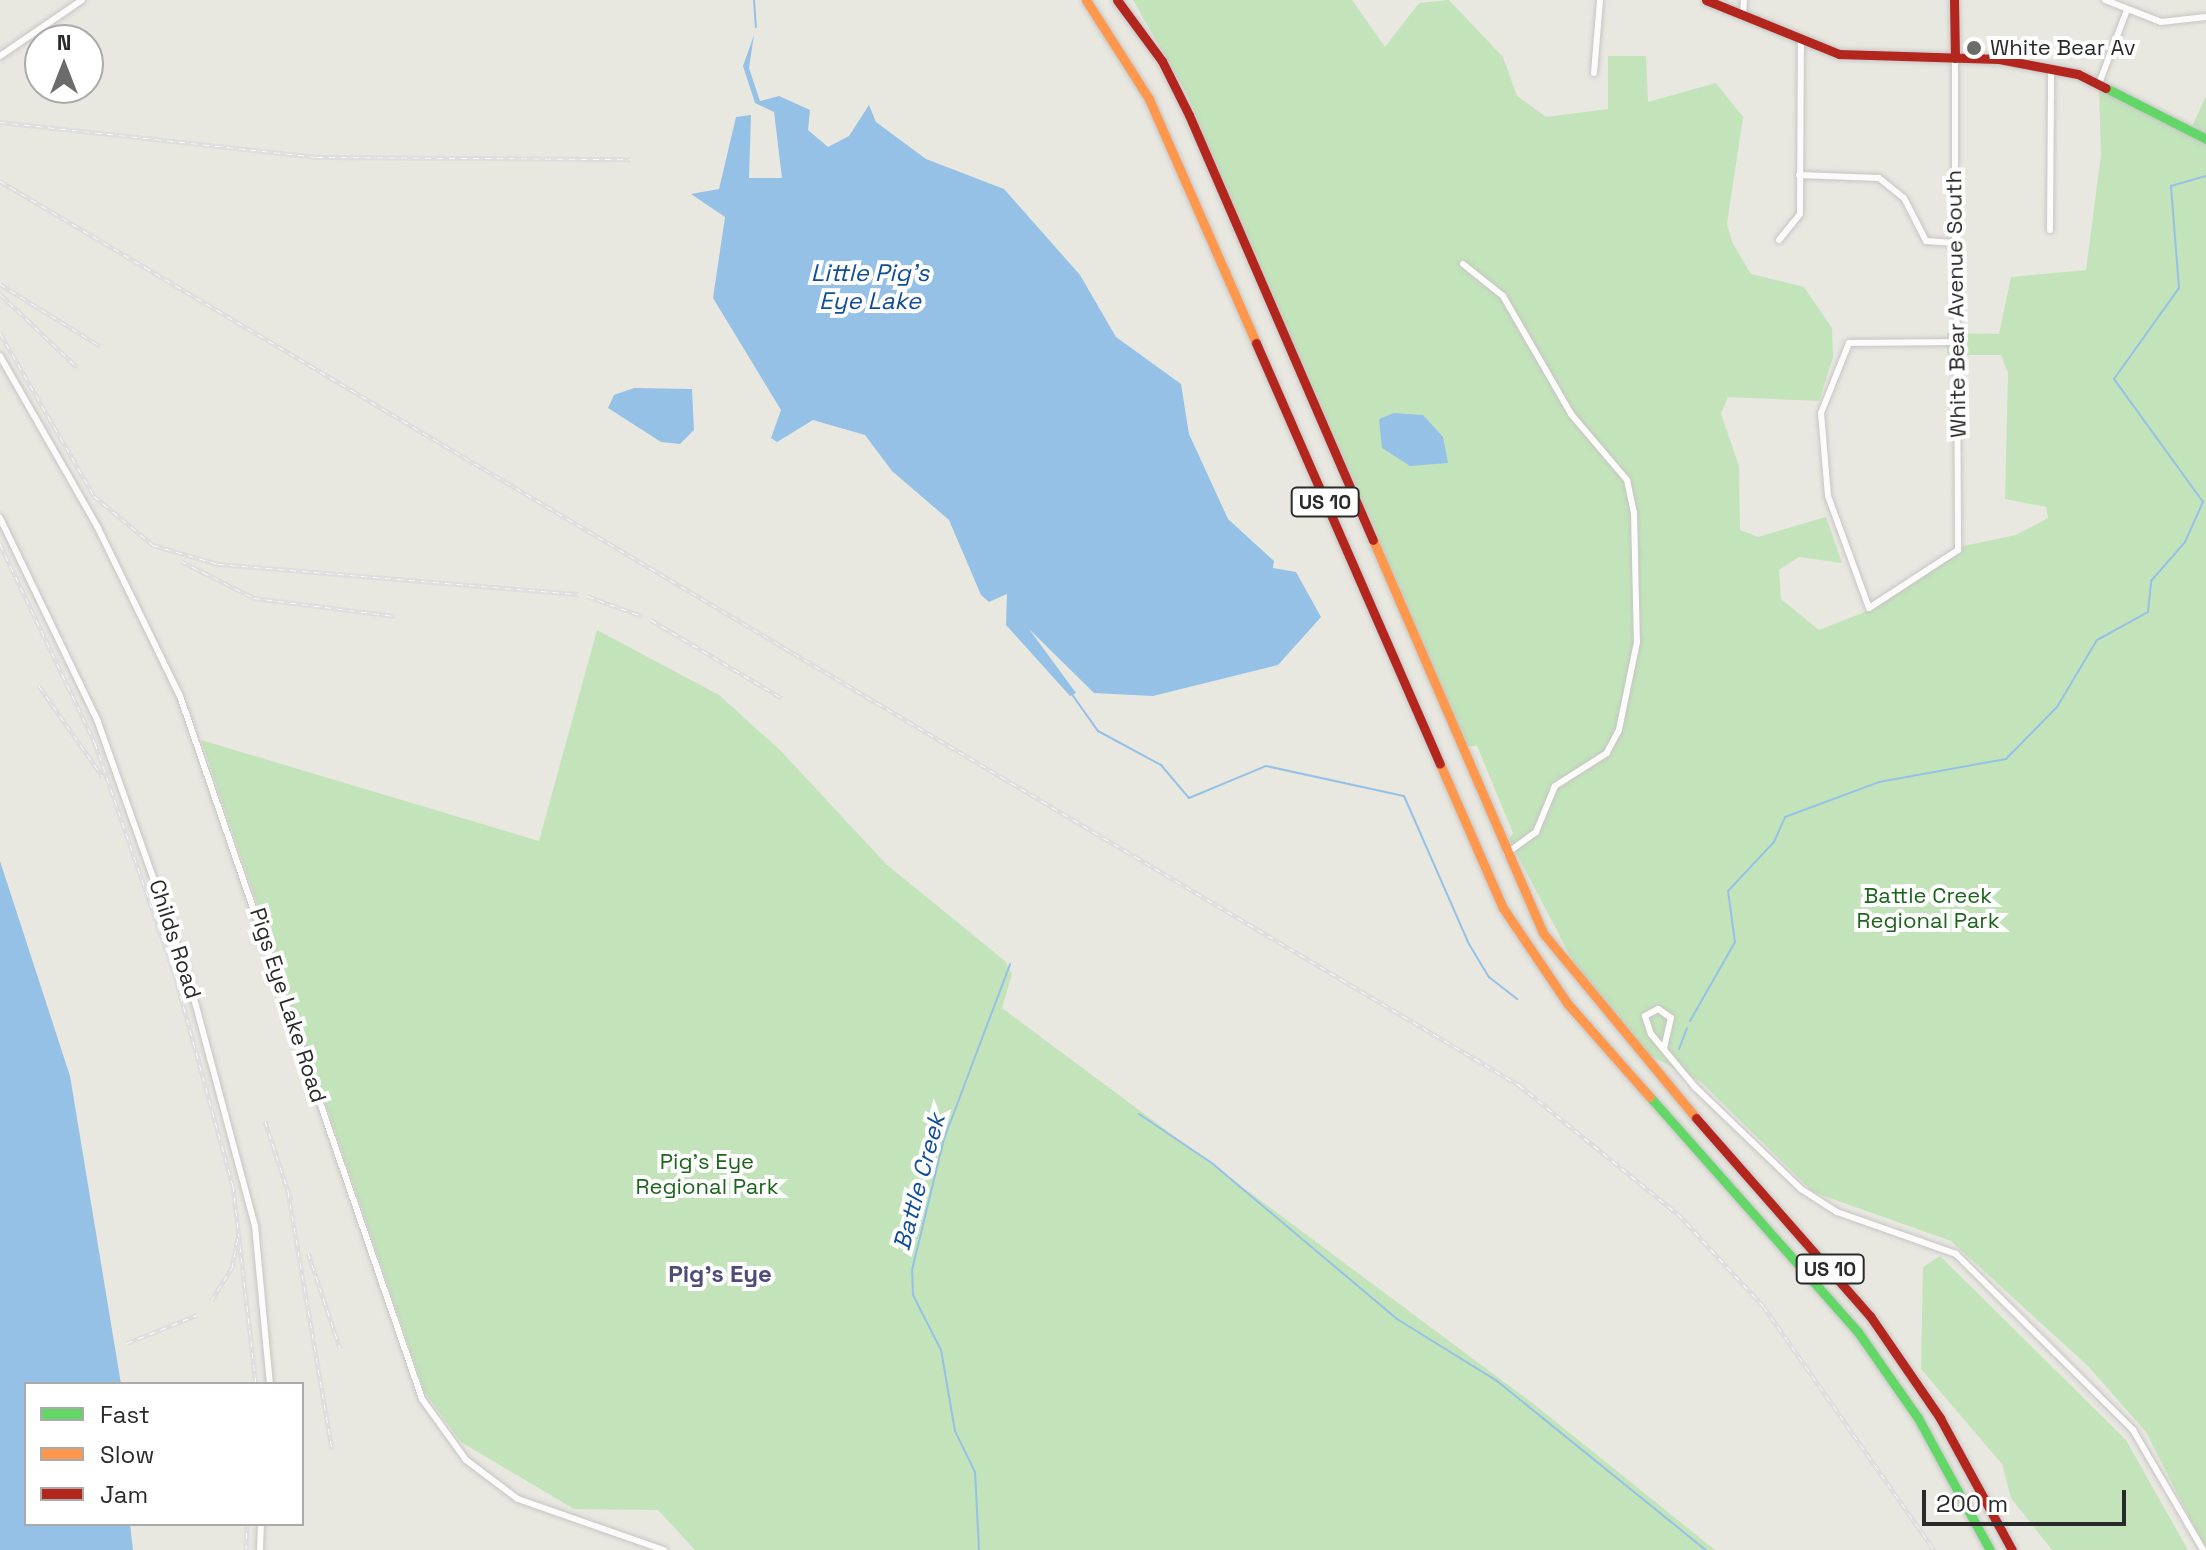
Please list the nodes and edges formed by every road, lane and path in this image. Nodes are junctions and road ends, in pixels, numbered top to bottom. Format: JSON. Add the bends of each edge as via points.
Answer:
{"nodes":[{"id":1,"x":82,"y":0,"type":"edge"},
{"id":2,"x":1086,"y":0,"type":"edge"},
{"id":3,"x":1117,"y":0,"type":"edge"},
{"id":4,"x":1600,"y":0,"type":"edge"},
{"id":5,"x":1706,"y":0,"type":"edge"},
{"id":6,"x":1744,"y":0,"type":"edge"},
{"id":7,"x":1954,"y":0,"type":"edge"},
{"id":8,"x":2105,"y":0,"type":"edge"},
{"id":9,"x":2127,"y":10,"type":"junction"},
{"id":10,"x":1743,"y":17,"type":"junction"},
{"id":11,"x":2206,"y":17,"type":"edge"},
{"id":12,"x":1801,"y":43,"type":"junction"},
{"id":13,"x":0,"y":56,"type":"edge"},
{"id":14,"x":1955,"y":58,"type":"junction"},
{"id":15,"x":2051,"y":68,"type":"junction"},
{"id":16,"x":1594,"y":73,"type":"dead end"},
{"id":17,"x":2100,"y":81,"type":"junction"},
{"id":18,"x":2206,"y":139,"type":"edge"},
{"id":19,"x":1799,"y":175,"type":"junction"},
{"id":20,"x":2050,"y":230,"type":"dead end"},
{"id":21,"x":1779,"y":240,"type":"dead end"},
{"id":22,"x":1955,"y":243,"type":"junction"},
{"id":23,"x":1463,"y":264,"type":"dead end"},
{"id":24,"x":1957,"y":342,"type":"junction"},
{"id":25,"x":0,"y":356,"type":"edge"},
{"id":26,"x":0,"y":518,"type":"edge"},
{"id":27,"x":1507,"y":853,"type":"junction"},
{"id":28,"x":1664,"y":1048,"type":"junction"},
{"id":29,"x":270,"y":1382,"type":"edge"},
{"id":30,"x":261,"y":1526,"type":"edge"},
{"id":31,"x":260,"y":1550,"type":"edge"},
{"id":32,"x":664,"y":1550,"type":"edge"},
{"id":33,"x":1990,"y":1550,"type":"edge"},
{"id":34,"x":2012,"y":1550,"type":"edge"},
{"id":35,"x":2203,"y":1550,"type":"edge"}],
"edges":[{"from":1,"to":13,"type":"street"},
{"from":2,"to":33,"type":"main road","number":"US 10","via":[[1149,99],[1485,871],[1567,1003],[1858,1332],[1918,1418]]},
{"from":3,"to":27,"type":"main road","number":"US 10","via":[[1183,101]]},
{"from":4,"to":16,"type":"street"},
{"from":5,"to":10,"type":"main road"},
{"from":6,"to":10,"type":"street"},
{"from":7,"to":14,"type":"main road"},
{"from":8,"to":9,"type":"street"},
{"from":9,"to":11,"type":"street","via":[[2166,22]]},
{"from":9,"to":17,"type":"street"},
{"from":10,"to":12,"type":"main road"},
{"from":12,"to":14,"type":"main road","via":[[1859,57]]},
{"from":12,"to":19,"type":"street"},
{"from":14,"to":15,"type":"main road"},
{"from":14,"to":22,"type":"street","name":"White Bear Avenue South"},
{"from":15,"to":17,"type":"main road"},
{"from":15,"to":20,"type":"street"},
{"from":17,"to":18,"type":"main road"},
{"from":19,"to":21,"type":"street","via":[[1798,222]]},
{"from":19,"to":22,"type":"street","via":[[1879,178],[1899,192],[1926,241]]},
{"from":22,"to":24,"type":"street","name":"White Bear Avenue South"},
{"from":23,"to":27,"type":"street","via":[[1503,296],[1571,414],[1627,480],[1634,513],[1637,642],[1619,730],[1607,753],[1555,786],[1536,832]]},
{"from":24,"to":24,"type":"street","name":"White Bear Avenue South","via":[[1849,343],[1821,413],[1819,444],[1833,512],[1869,608],[1958,550]]},
{"from":25,"to":32,"type":"street","name":"Pigs Eye Lake Road","via":[[97,526],[180,696],[422,1399],[466,1460],[518,1499]]},
{"from":26,"to":29,"type":"street","name":"Childs Road","via":[[98,722],[188,976],[255,1226]]},
{"from":27,"to":34,"type":"main road","number":"US 10","via":[[1543,933],[1591,999],[1870,1316],[1940,1418]]},
{"from":28,"to":28,"type":"street","via":[[1671,1018],[1658,1009],[1644,1020]]},
{"from":28,"to":35,"type":"street","via":[[1801,1189],[1837,1212],[1956,1254],[2133,1430]]},
{"from":30,"to":31,"type":"street"}]}
